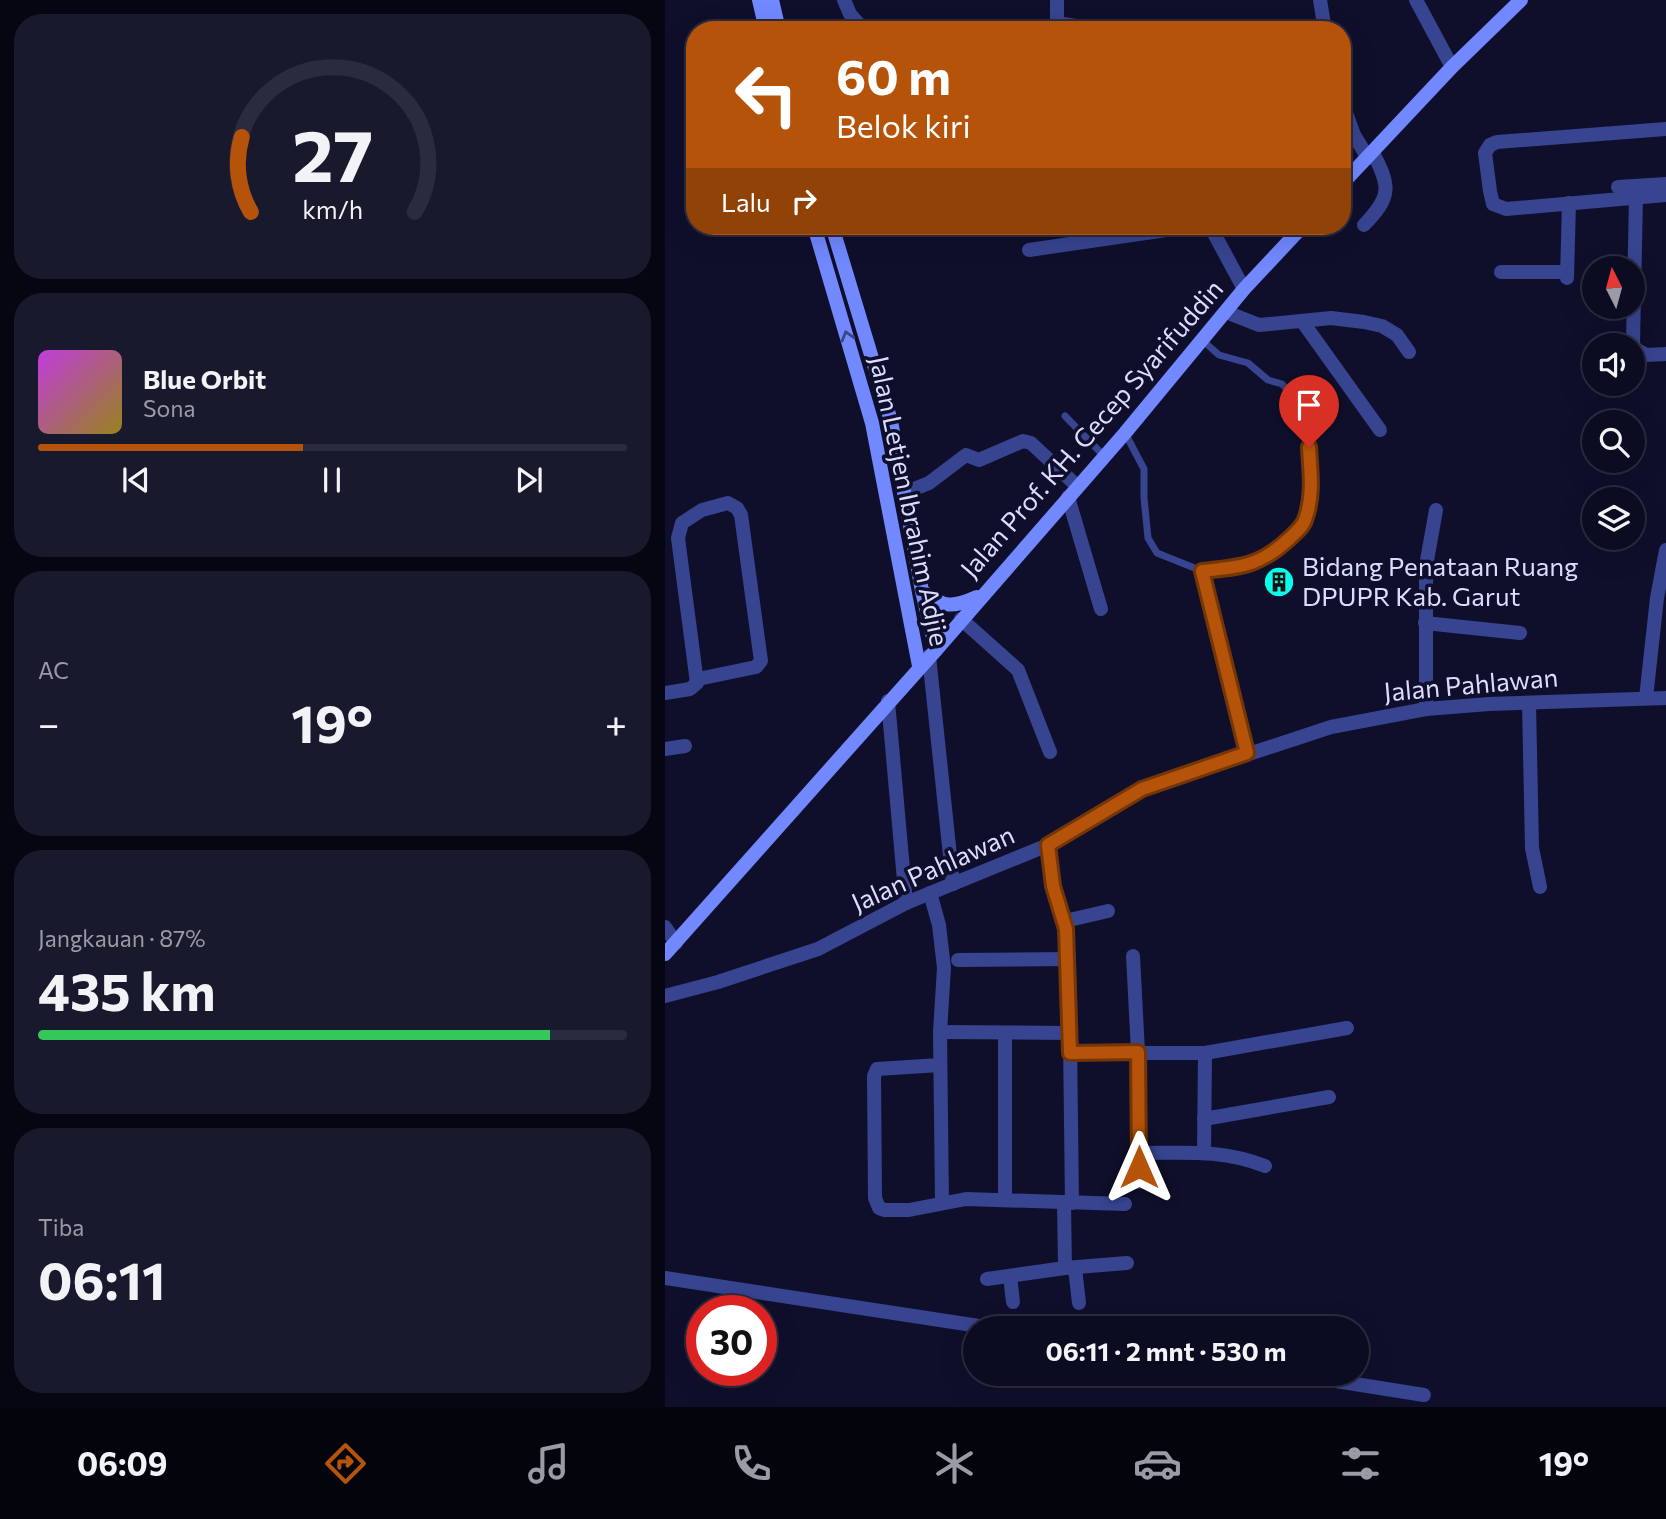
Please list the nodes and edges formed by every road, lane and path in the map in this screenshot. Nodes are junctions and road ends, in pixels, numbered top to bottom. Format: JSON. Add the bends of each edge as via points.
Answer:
{"nodes":[{"id":1,"x":759,"y":0,"type":"edge"},
{"id":2,"x":772,"y":0,"type":"edge"},
{"id":3,"x":843,"y":0,"type":"edge"},
{"id":4,"x":1057,"y":0,"type":"edge"},
{"id":5,"x":1320,"y":0,"type":"edge"},
{"id":6,"x":1416,"y":0,"type":"edge"},
{"id":7,"x":1521,"y":0,"type":"edge"},
{"id":8,"x":764,"y":21,"type":"edge"},
{"id":9,"x":777,"y":21,"type":"edge"},
{"id":10,"x":856,"y":21,"type":"edge"},
{"id":11,"x":1057,"y":21,"type":"edge"},
{"id":12,"x":1324,"y":21,"type":"edge"},
{"id":13,"x":1452,"y":67,"type":"junction"},
{"id":14,"x":1351,"y":127,"type":"edge"},
{"id":15,"x":1666,"y":129,"type":"edge"},
{"id":16,"x":1370,"y":156,"type":"junction"},
{"id":17,"x":1351,"y":175,"type":"edge"},
{"id":18,"x":1666,"y":184,"type":"edge"},
{"id":19,"x":1618,"y":187,"type":"dead end"},
{"id":20,"x":1666,"y":195,"type":"edge"},
{"id":21,"x":1636,"y":197,"type":"junction"},
{"id":22,"x":1569,"y":203,"type":"junction"},
{"id":23,"x":1364,"y":225,"type":"dead end"},
{"id":24,"x":817,"y":235,"type":"edge"},
{"id":25,"x":835,"y":235,"type":"edge"},
{"id":26,"x":1129,"y":235,"type":"edge"},
{"id":27,"x":1215,"y":235,"type":"edge"},
{"id":28,"x":1295,"y":235,"type":"edge"},
{"id":29,"x":1029,"y":250,"type":"dead end"},
{"id":30,"x":1501,"y":272,"type":"dead end"},
{"id":31,"x":1244,"y":289,"type":"junction"},
{"id":32,"x":1226,"y":312,"type":"junction"},
{"id":33,"x":1302,"y":321,"type":"junction"},
{"id":34,"x":1202,"y":340,"type":"junction"},
{"id":35,"x":1409,"y":352,"type":"dead end"},
{"id":36,"x":1666,"y":354,"type":"edge"},
{"id":37,"x":1065,"y":416,"type":"dead end"},
{"id":38,"x":1380,"y":430,"type":"dead end"},
{"id":39,"x":1125,"y":433,"type":"junction"},
{"id":40,"x":1104,"y":456,"type":"junction"},
{"id":41,"x":1073,"y":491,"type":"junction"},
{"id":42,"x":904,"y":493,"type":"junction"},
{"id":43,"x":1436,"y":510,"type":"dead end"},
{"id":44,"x":1666,"y":551,"type":"edge"},
{"id":45,"x":1202,"y":571,"type":"junction"},
{"id":46,"x":1662,"y":589,"type":"edge"},
{"id":47,"x":922,"y":591,"type":"junction"},
{"id":48,"x":983,"y":594,"type":"junction"},
{"id":49,"x":1101,"y":609,"type":"dead end"},
{"id":50,"x":961,"y":619,"type":"junction"},
{"id":51,"x":1425,"y":624,"type":"junction"},
{"id":52,"x":1520,"y":633,"type":"dead end"},
{"id":53,"x":928,"y":657,"type":"junction"},
{"id":54,"x":698,"y":679,"type":"junction"},
{"id":55,"x":665,"y":693,"type":"edge"},
{"id":56,"x":1646,"y":698,"type":"junction"},
{"id":57,"x":1666,"y":698,"type":"edge"},
{"id":58,"x":888,"y":701,"type":"junction"},
{"id":59,"x":1529,"y":703,"type":"junction"},
{"id":60,"x":1426,"y":709,"type":"junction"},
{"id":61,"x":685,"y":746,"type":"dead end"},
{"id":62,"x":665,"y":749,"type":"edge"},
{"id":63,"x":1050,"y":752,"type":"dead end"},
{"id":64,"x":1247,"y":753,"type":"junction"},
{"id":65,"x":1048,"y":845,"type":"junction"},
{"id":66,"x":953,"y":884,"type":"junction"},
{"id":67,"x":1540,"y":887,"type":"dead end"},
{"id":68,"x":930,"y":893,"type":"junction"},
{"id":69,"x":906,"y":903,"type":"junction"},
{"id":70,"x":1108,"y":911,"type":"dead end"},
{"id":71,"x":1065,"y":921,"type":"junction"},
{"id":72,"x":665,"y":927,"type":"edge"},
{"id":73,"x":676,"y":943,"type":"junction"},
{"id":74,"x":665,"y":954,"type":"edge"},
{"id":75,"x":1133,"y":956,"type":"dead end"},
{"id":76,"x":1069,"y":959,"type":"junction"},
{"id":77,"x":958,"y":960,"type":"dead end"},
{"id":78,"x":665,"y":996,"type":"edge"},
{"id":79,"x":1347,"y":1028,"type":"dead end"},
{"id":80,"x":940,"y":1032,"type":"junction"},
{"id":81,"x":1069,"y":1032,"type":"junction"},
{"id":82,"x":1005,"y":1033,"type":"junction"},
{"id":83,"x":1138,"y":1052,"type":"junction"},
{"id":84,"x":1070,"y":1053,"type":"junction"},
{"id":85,"x":1205,"y":1054,"type":"junction"},
{"id":86,"x":940,"y":1065,"type":"junction"},
{"id":87,"x":1329,"y":1097,"type":"dead end"},
{"id":88,"x":1204,"y":1119,"type":"junction"},
{"id":89,"x":1139,"y":1153,"type":"junction"},
{"id":90,"x":1204,"y":1153,"type":"junction"},
{"id":91,"x":1265,"y":1166,"type":"dead end"},
{"id":92,"x":1139,"y":1182,"type":"dead end"},
{"id":93,"x":1005,"y":1199,"type":"junction"},
{"id":94,"x":942,"y":1202,"type":"junction"},
{"id":95,"x":1068,"y":1204,"type":"junction"},
{"id":96,"x":1125,"y":1204,"type":"dead end"},
{"id":97,"x":1127,"y":1263,"type":"dead end"},
{"id":98,"x":1070,"y":1268,"type":"junction"},
{"id":99,"x":1010,"y":1276,"type":"junction"},
{"id":100,"x":665,"y":1279,"type":"edge"},
{"id":101,"x":987,"y":1279,"type":"dead end"},
{"id":102,"x":1013,"y":1302,"type":"dead end"},
{"id":103,"x":1079,"y":1303,"type":"dead end"},
{"id":104,"x":963,"y":1324,"type":"edge"},
{"id":105,"x":1367,"y":1386,"type":"edge"},
{"id":106,"x":1424,"y":1395,"type":"dead end"}],
"edges":[{"from":1,"to":8,"type":"main road"},
{"from":2,"to":9,"type":"main road"},
{"from":3,"to":10,"type":"street"},
{"from":4,"to":11,"type":"street"},
{"from":5,"to":12,"type":"street"},
{"from":6,"to":13,"type":"street"},
{"from":7,"to":13,"type":"main road"},
{"from":13,"to":16,"type":"main road"},
{"from":14,"to":16,"type":"street"},
{"from":15,"to":22,"type":"street","via":[[1497,142],[1486,148],[1491,199],[1499,207]]},
{"from":16,"to":17,"type":"main road"},
{"from":16,"to":23,"type":"street","via":[[1383,172],[1386,194]]},
{"from":18,"to":19,"type":"street"},
{"from":20,"to":21,"type":"street"},
{"from":21,"to":22,"type":"street"},
{"from":21,"to":36,"type":"street","via":[[1633,343],[1646,355]]},
{"from":22,"to":30,"type":"street","via":[[1567,275]]},
{"from":53,"to":24,"type":"main road","name":"Jalan Letjen Ibrahim Adjie","one_way":true,"via":[[872,423]]},
{"from":25,"to":42,"type":"main road","name":"Jalan Letjen Ibrahim Adjie","via":[[891,421]]},
{"from":26,"to":29,"type":"street"},
{"from":27,"to":31,"type":"street"},
{"from":28,"to":31,"type":"main road","name":"Jalan Prof. KH. Cecep Syarifuddin"},
{"from":31,"to":32,"type":"main road","name":"Jalan Prof. KH. Cecep Syarifuddin"},
{"from":32,"to":33,"type":"street","via":[[1259,325]]},
{"from":32,"to":34,"type":"main road","name":"Jalan Prof. KH. Cecep Syarifuddin"},
{"from":33,"to":35,"type":"street","via":[[1348,319],[1382,326],[1397,335]]},
{"from":33,"to":38,"type":"street"},
{"from":34,"to":39,"type":"main road","name":"Jalan Prof. KH. Cecep Syarifuddin"},
{"from":34,"to":45,"type":"lane","via":[[1219,355],[1248,363],[1268,380],[1282,384],[1301,405],[1312,480],[1306,518],[1282,545],[1261,561]]},
{"from":37,"to":40,"type":"lane"},
{"from":39,"to":40,"type":"main road","name":"Jalan Prof. KH. Cecep Syarifuddin"},
{"from":39,"to":45,"type":"lane","via":[[1144,469],[1151,545],[1157,553]]},
{"from":40,"to":41,"type":"main road","name":"Jalan Prof. KH. Cecep Syarifuddin"},
{"from":41,"to":42,"type":"street","via":[[1031,443],[1023,440],[979,460],[966,455],[929,483]]},
{"from":41,"to":48,"type":"main road","name":"Jalan Prof. KH. Cecep Syarifuddin"},
{"from":41,"to":49,"type":"street"},
{"from":42,"to":47,"type":"main road","name":"Jalan Letjen Ibrahim Adjie"},
{"from":43,"to":51,"type":"street","via":[[1426,566]]},
{"from":44,"to":46,"type":"street"},
{"from":45,"to":64,"type":"lane"},
{"from":46,"to":56,"type":"street"},
{"from":47,"to":48,"type":"main road","via":[[950,606]]},
{"from":47,"to":53,"type":"main road","name":"Jalan Letjen Ibrahim Adjie"},
{"from":48,"to":50,"type":"main road","name":"Jalan Prof. KH. Cecep Syarifuddin"},
{"from":50,"to":53,"type":"main road","name":"Jalan Prof. KH. Cecep Syarifuddin"},
{"from":50,"to":63,"type":"street","via":[[1018,670]]},
{"from":51,"to":52,"type":"street"},
{"from":51,"to":60,"type":"street"},
{"from":53,"to":58,"type":"main road","name":"Jalan Prof. KH. Cecep Syarifuddin"},
{"from":53,"to":66,"type":"street"},
{"from":54,"to":54,"type":"street","via":[[678,534],[691,515],[729,503],[741,515],[761,657],[756,667]]},
{"from":54,"to":55,"type":"street","via":[[691,689]]},
{"from":56,"to":57,"type":"street","name":"Jalan Pahlawan"},
{"from":56,"to":59,"type":"street","name":"Jalan Pahlawan"},
{"from":58,"to":69,"type":"street"},
{"from":58,"to":73,"type":"main road","name":"Jalan Prof. KH. Cecep Syarifuddin"},
{"from":59,"to":60,"type":"street","name":"Jalan Pahlawan"},
{"from":59,"to":67,"type":"street","via":[[1532,848]]},
{"from":60,"to":64,"type":"street","name":"Jalan Pahlawan","via":[[1331,727]]},
{"from":61,"to":62,"type":"street"},
{"from":64,"to":65,"type":"street","name":"Jalan Pahlawan","via":[[1142,789]]},
{"from":65,"to":66,"type":"street","name":"Jalan Pahlawan"},
{"from":65,"to":71,"type":"street","via":[[1053,886]]},
{"from":66,"to":68,"type":"street","name":"Jalan Pahlawan"},
{"from":68,"to":69,"type":"street","name":"Jalan Pahlawan"},
{"from":68,"to":80,"type":"street","via":[[944,968]]},
{"from":69,"to":78,"type":"street","name":"Jalan Pahlawan","via":[[818,949]]},
{"from":70,"to":71,"type":"street"},
{"from":71,"to":76,"type":"street"},
{"from":72,"to":73,"type":"street"},
{"from":73,"to":74,"type":"main road","name":"Jalan Prof. KH. Cecep Syarifuddin"},
{"from":75,"to":83,"type":"street"},
{"from":76,"to":77,"type":"street"},
{"from":76,"to":81,"type":"street"},
{"from":79,"to":85,"type":"street"},
{"from":80,"to":82,"type":"street"},
{"from":80,"to":86,"type":"street"},
{"from":81,"to":82,"type":"street"},
{"from":81,"to":84,"type":"street"},
{"from":82,"to":93,"type":"street"},
{"from":83,"to":84,"type":"street"},
{"from":83,"to":85,"type":"street"},
{"from":83,"to":89,"type":"street"},
{"from":84,"to":95,"type":"street"},
{"from":85,"to":88,"type":"street"},
{"from":86,"to":94,"type":"street"},
{"from":86,"to":94,"type":"street","via":[[877,1069],[875,1198],[885,1210]]},
{"from":87,"to":88,"type":"street"},
{"from":88,"to":90,"type":"street"},
{"from":89,"to":90,"type":"street"},
{"from":89,"to":92,"type":"street"},
{"from":90,"to":91,"type":"street","via":[[1243,1157]]},
{"from":93,"to":94,"type":"street"},
{"from":93,"to":95,"type":"street"},
{"from":95,"to":96,"type":"street"},
{"from":95,"to":98,"type":"street"},
{"from":97,"to":98,"type":"street"},
{"from":98,"to":99,"type":"street"},
{"from":98,"to":103,"type":"street"},
{"from":99,"to":101,"type":"street"},
{"from":99,"to":102,"type":"street"},
{"from":100,"to":104,"type":"street"},
{"from":105,"to":106,"type":"street"}]}
